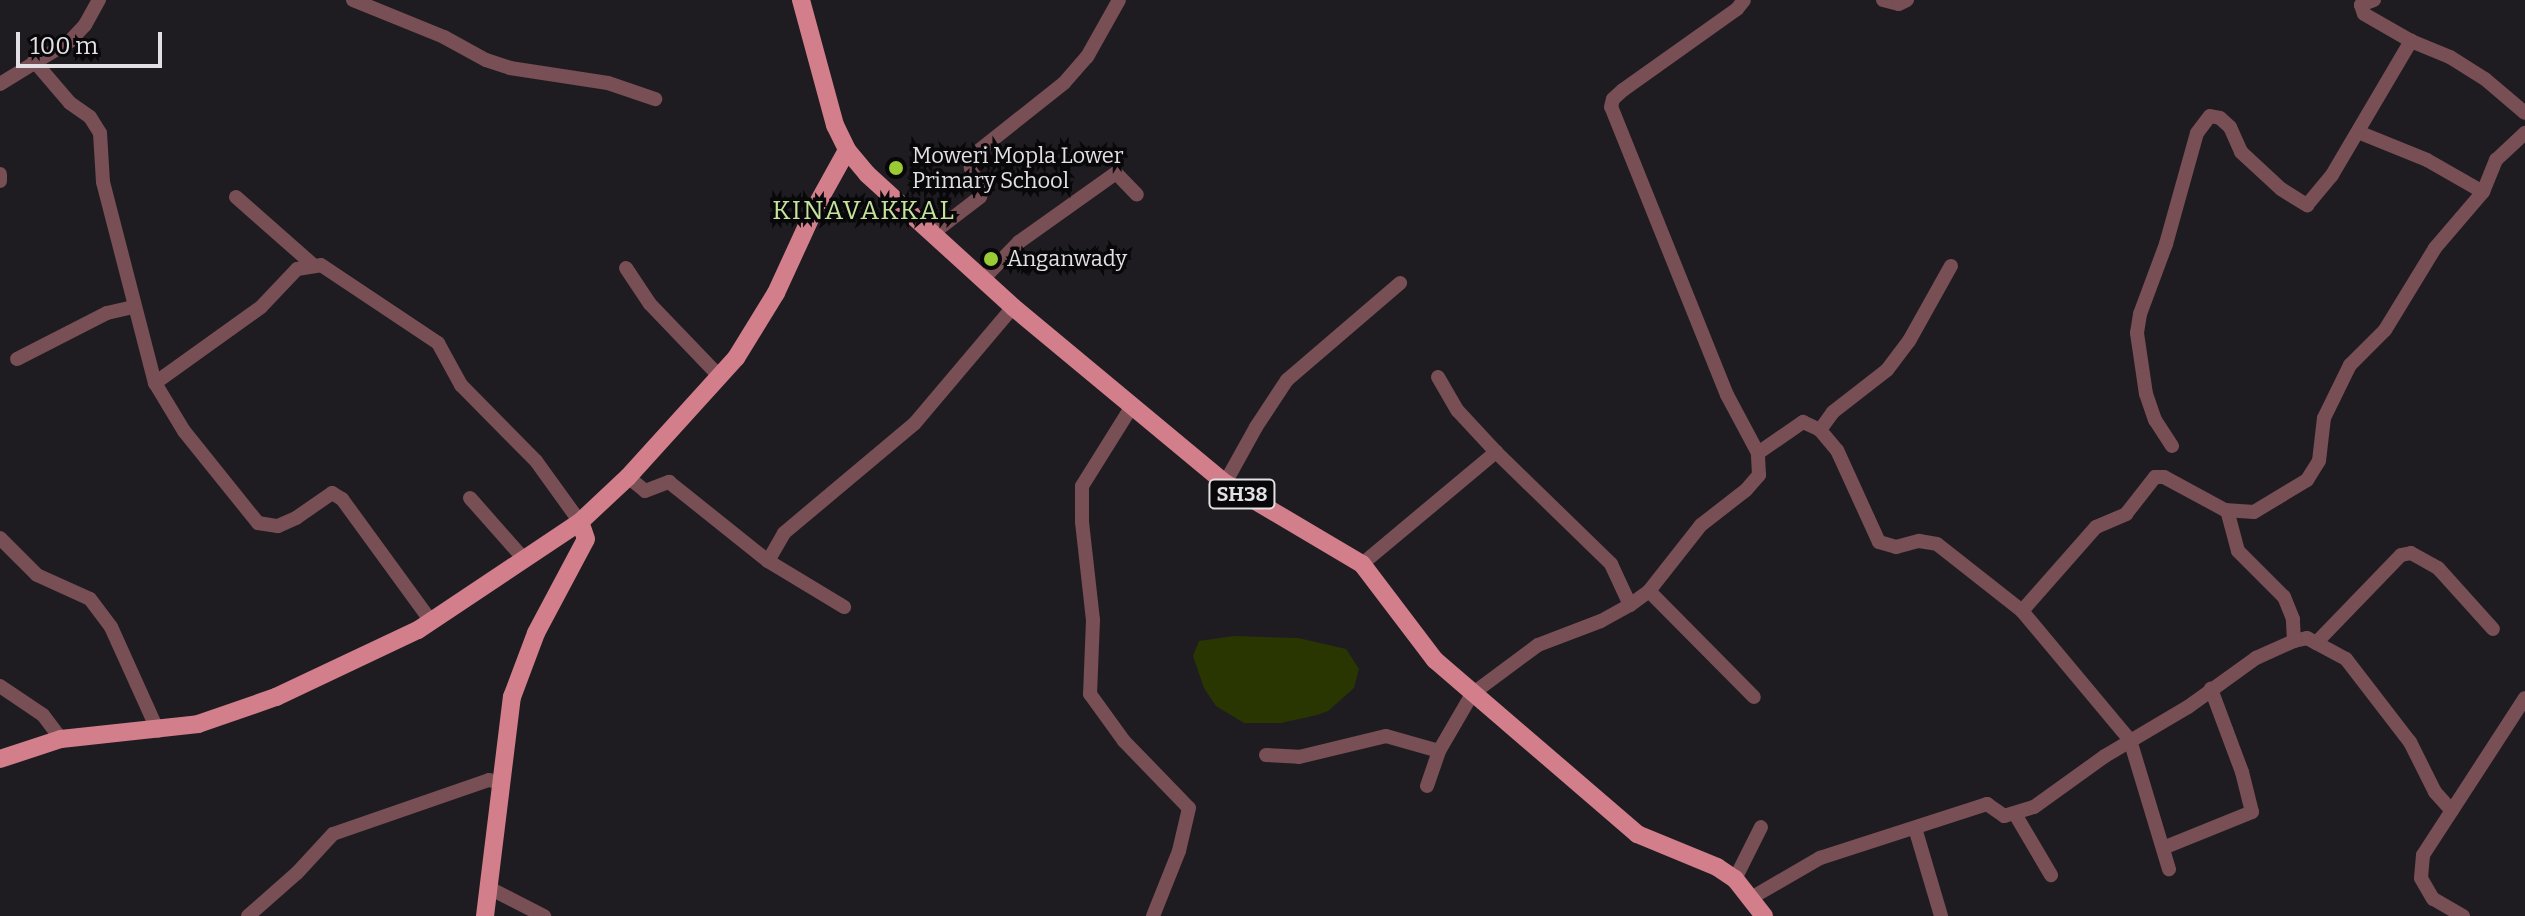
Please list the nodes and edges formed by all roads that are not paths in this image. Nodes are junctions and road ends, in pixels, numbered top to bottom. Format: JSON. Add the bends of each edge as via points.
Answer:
{"nodes":[{"id":1,"x":99,"y":0,"type":"edge"},
{"id":2,"x":353,"y":0,"type":"edge"},
{"id":3,"x":801,"y":0,"type":"edge"},
{"id":4,"x":1119,"y":0,"type":"edge"},
{"id":5,"x":1744,"y":0,"type":"edge"},
{"id":6,"x":1883,"y":0,"type":"edge"},
{"id":7,"x":1907,"y":0,"type":"edge"},
{"id":8,"x":2374,"y":0,"type":"edge"},
{"id":9,"x":2411,"y":41,"type":"junction"},
{"id":10,"x":34,"y":61,"type":"junction"},
{"id":11,"x":0,"y":84,"type":"edge"},
{"id":12,"x":655,"y":99,"type":"dead end"},
{"id":13,"x":2525,"y":113,"type":"edge"},
{"id":14,"x":2358,"y":132,"type":"junction"},
{"id":15,"x":2525,"y":133,"type":"edge"},
{"id":16,"x":847,"y":150,"type":"junction"},
{"id":17,"x":0,"y":174,"type":"edge"},
{"id":18,"x":0,"y":181,"type":"edge"},
{"id":19,"x":2483,"y":192,"type":"junction"},
{"id":20,"x":1137,"y":195,"type":"dead end"},
{"id":21,"x":236,"y":197,"type":"dead end"},
{"id":22,"x":933,"y":233,"type":"junction"},
{"id":23,"x":312,"y":264,"type":"junction"},
{"id":24,"x":1951,"y":266,"type":"dead end"},
{"id":25,"x":626,"y":268,"type":"dead end"},
{"id":26,"x":983,"y":279,"type":"junction"},
{"id":27,"x":1400,"y":283,"type":"dead end"},
{"id":28,"x":134,"y":307,"type":"junction"},
{"id":29,"x":1013,"y":307,"type":"junction"},
{"id":30,"x":17,"y":359,"type":"dead end"},
{"id":31,"x":720,"y":377,"type":"junction"},
{"id":32,"x":1438,"y":377,"type":"dead end"},
{"id":33,"x":155,"y":383,"type":"junction"},
{"id":34,"x":1132,"y":406,"type":"junction"},
{"id":35,"x":1820,"y":430,"type":"junction"},
{"id":36,"x":2172,"y":446,"type":"dead end"},
{"id":37,"x":1496,"y":452,"type":"junction"},
{"id":38,"x":1758,"y":453,"type":"junction"},
{"id":39,"x":628,"y":477,"type":"junction"},
{"id":40,"x":1225,"y":483,"type":"junction"},
{"id":41,"x":470,"y":498,"type":"dead end"},
{"id":42,"x":2227,"y":510,"type":"junction"},
{"id":43,"x":580,"y":522,"type":"junction"},
{"id":44,"x":0,"y":538,"type":"edge"},
{"id":45,"x":524,"y":559,"type":"junction"},
{"id":46,"x":768,"y":561,"type":"junction"},
{"id":47,"x":1362,"y":564,"type":"junction"},
{"id":48,"x":1649,"y":591,"type":"junction"},
{"id":49,"x":1630,"y":605,"type":"junction"},
{"id":50,"x":844,"y":607,"type":"dead end"},
{"id":51,"x":2022,"y":611,"type":"junction"},
{"id":52,"x":431,"y":621,"type":"junction"},
{"id":53,"x":2493,"y":629,"type":"dead end"},
{"id":54,"x":2294,"y":641,"type":"junction"},
{"id":55,"x":2316,"y":643,"type":"junction"},
{"id":56,"x":0,"y":686,"type":"edge"},
{"id":57,"x":2211,"y":689,"type":"junction"},
{"id":58,"x":1472,"y":694,"type":"junction"},
{"id":59,"x":1754,"y":697,"type":"dead end"},
{"id":60,"x":2525,"y":698,"type":"edge"},
{"id":61,"x":158,"y":731,"type":"junction"},
{"id":62,"x":61,"y":739,"type":"junction"},
{"id":63,"x":2130,"y":740,"type":"junction"},
{"id":64,"x":1439,"y":751,"type":"junction"},
{"id":65,"x":1266,"y":755,"type":"dead end"},
{"id":66,"x":0,"y":759,"type":"edge"},
{"id":67,"x":501,"y":783,"type":"junction"},
{"id":68,"x":1427,"y":786,"type":"dead end"},
{"id":69,"x":2452,"y":811,"type":"junction"},
{"id":70,"x":2015,"y":814,"type":"junction"},
{"id":71,"x":1761,"y":827,"type":"dead end"},
{"id":72,"x":1915,"y":828,"type":"junction"},
{"id":73,"x":2163,"y":848,"type":"junction"},
{"id":74,"x":2169,"y":869,"type":"dead end"},
{"id":75,"x":2051,"y":875,"type":"dead end"},
{"id":76,"x":1735,"y":879,"type":"junction"},
{"id":77,"x":489,"y":888,"type":"junction"},
{"id":78,"x":1751,"y":898,"type":"junction"},
{"id":79,"x":248,"y":916,"type":"edge"},
{"id":80,"x":485,"y":916,"type":"edge"},
{"id":81,"x":544,"y":916,"type":"edge"},
{"id":82,"x":1153,"y":916,"type":"edge"},
{"id":83,"x":1764,"y":916,"type":"edge"},
{"id":84,"x":1941,"y":916,"type":"edge"},
{"id":85,"x":2463,"y":916,"type":"edge"}],
"edges":[{"from":1,"to":10,"type":"street","via":[[70,41]]},
{"from":2,"to":12,"type":"street","via":[[498,64],[608,83]]},
{"from":3,"to":16,"type":"main road","number":"SH38","via":[[835,125]]},
{"from":4,"to":22,"type":"street","via":[[1087,57],[1064,83],[972,156],[980,197]]},
{"from":5,"to":38,"type":"street","via":[[1623,90],[1611,107],[1727,395]]},
{"from":6,"to":7,"type":"street"},
{"from":8,"to":9,"type":"street","via":[[2361,5],[2361,11]]},
{"from":9,"to":13,"type":"street","via":[[2485,79]]},
{"from":9,"to":14,"type":"street"},
{"from":10,"to":11,"type":"street"},
{"from":10,"to":28,"type":"street","via":[[100,133],[103,182]]},
{"from":14,"to":19,"type":"street","via":[[2427,160]]},
{"from":14,"to":36,"type":"street","via":[[2307,205],[2241,152],[2220,118],[2210,116],[2197,133],[2137,333],[2146,394]]},
{"from":15,"to":19,"type":"street","via":[[2496,160]]},
{"from":16,"to":22,"type":"main road","number":"SH38"},
{"from":16,"to":31,"type":"main road","via":[[776,293]]},
{"from":17,"to":18,"type":"street"},
{"from":19,"to":42,"type":"street","via":[[2435,248],[2385,330],[2350,365],[2324,418],[2319,461],[2307,480],[2254,512]]},
{"from":20,"to":26,"type":"street","via":[[1116,173],[1019,242]]},
{"from":21,"to":23,"type":"street"},
{"from":22,"to":26,"type":"main road","number":"SH38"},
{"from":23,"to":33,"type":"street","via":[[297,269],[261,307]]},
{"from":23,"to":43,"type":"street","via":[[438,343],[461,385],[536,461]]},
{"from":24,"to":35,"type":"street","via":[[1887,370],[1833,412]]},
{"from":25,"to":31,"type":"street","via":[[650,304]]},
{"from":26,"to":29,"type":"main road","number":"SH38"},
{"from":27,"to":40,"type":"street","via":[[1287,380]]},
{"from":28,"to":30,"type":"street","via":[[107,313]]},
{"from":28,"to":33,"type":"street"},
{"from":29,"to":34,"type":"main road","number":"SH38"},
{"from":29,"to":46,"type":"street","via":[[915,423],[784,533]]},
{"from":31,"to":39,"type":"main road"},
{"from":32,"to":37,"type":"street","via":[[1458,411]]},
{"from":33,"to":52,"type":"street","via":[[192,442],[258,523],[278,526],[332,493],[342,499]]},
{"from":34,"to":40,"type":"main road","number":"SH38"},
{"from":34,"to":82,"type":"street","via":[[1082,486],[1082,522],[1093,620],[1090,694],[1124,741],[1189,808],[1179,851]]},
{"from":35,"to":38,"type":"street","via":[[1803,422]]},
{"from":35,"to":51,"type":"street","via":[[1837,450],[1879,542],[1896,547],[1919,541],[1937,544]]},
{"from":37,"to":47,"type":"street"},
{"from":37,"to":49,"type":"street","via":[[1611,564]]},
{"from":38,"to":48,"type":"street","via":[[1759,475],[1701,525]]},
{"from":39,"to":43,"type":"main road"},
{"from":39,"to":46,"type":"street","via":[[645,491],[662,479]]},
{"from":40,"to":47,"type":"main road","number":"SH38"},
{"from":41,"to":45,"type":"street"},
{"from":42,"to":51,"type":"street","via":[[2155,477],[2126,514],[2096,527]]},
{"from":42,"to":54,"type":"street","via":[[2238,551],[2284,597]]},
{"from":43,"to":45,"type":"main road"},
{"from":43,"to":67,"type":"main road","via":[[586,539],[536,633],[512,697]]},
{"from":44,"to":61,"type":"street","via":[[37,575],[90,599],[111,627]]},
{"from":45,"to":52,"type":"main road"},
{"from":46,"to":50,"type":"street"},
{"from":47,"to":58,"type":"main road","number":"SH38","via":[[1435,660]]},
{"from":48,"to":49,"type":"street"},
{"from":48,"to":59,"type":"street"},
{"from":49,"to":58,"type":"street","via":[[1538,645]]},
{"from":51,"to":63,"type":"street"},
{"from":52,"to":61,"type":"main road","via":[[276,697],[198,724]]},
{"from":53,"to":55,"type":"street","via":[[2438,568],[2411,553],[2401,555]]},
{"from":54,"to":55,"type":"street","via":[[2307,638]]},
{"from":54,"to":57,"type":"street","via":[[2256,658]]},
{"from":55,"to":69,"type":"street","via":[[2346,659],[2365,681]]},
{"from":56,"to":62,"type":"street","via":[[43,715]]},
{"from":57,"to":63,"type":"street"},
{"from":57,"to":73,"type":"street","via":[[2252,812]]},
{"from":58,"to":64,"type":"street"},
{"from":58,"to":76,"type":"main road","number":"SH38","via":[[1637,834]]},
{"from":60,"to":69,"type":"street"},
{"from":61,"to":62,"type":"main road"},
{"from":62,"to":66,"type":"main road"},
{"from":63,"to":70,"type":"street","via":[[2034,807]]},
{"from":63,"to":73,"type":"street"},
{"from":64,"to":65,"type":"street","via":[[1386,736],[1299,757]]},
{"from":64,"to":68,"type":"street"},
{"from":67,"to":77,"type":"main road"},
{"from":67,"to":79,"type":"street","via":[[489,780],[333,834]]},
{"from":69,"to":85,"type":"street","via":[[2423,855],[2421,878],[2433,899]]},
{"from":70,"to":72,"type":"street","via":[[2004,816],[1987,804]]},
{"from":70,"to":75,"type":"street"},
{"from":71,"to":76,"type":"street"},
{"from":72,"to":78,"type":"street","via":[[1820,858]]},
{"from":72,"to":84,"type":"street"},
{"from":73,"to":74,"type":"street"},
{"from":76,"to":78,"type":"main road","number":"SH38"},
{"from":77,"to":80,"type":"main road"},
{"from":77,"to":81,"type":"street"},
{"from":78,"to":83,"type":"main road","number":"SH38"}]}
